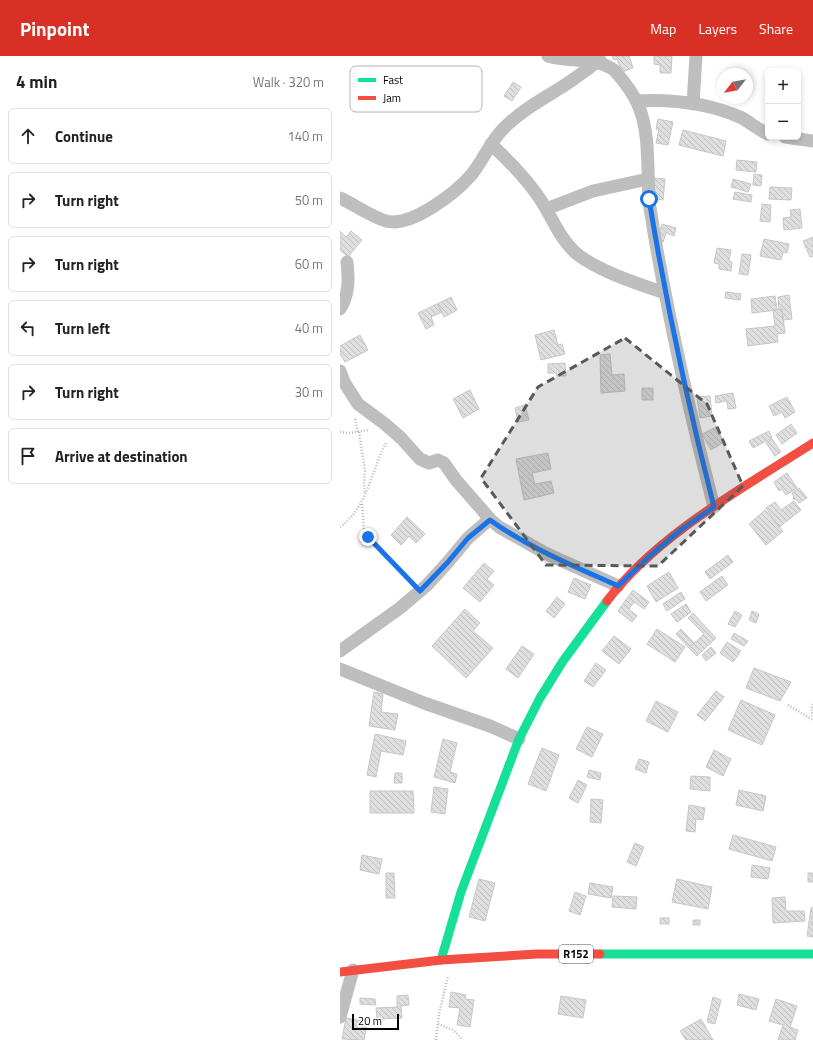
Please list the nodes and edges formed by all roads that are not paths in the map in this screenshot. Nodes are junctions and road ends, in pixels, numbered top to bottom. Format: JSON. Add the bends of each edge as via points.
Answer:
{"nodes":[{"id":1,"x":548,"y":56,"type":"edge"},
{"id":2,"x":696,"y":56,"type":"edge"},
{"id":3,"x":600,"y":60,"type":"junction"},
{"id":4,"x":636,"y":102,"type":"junction"},
{"id":5,"x":693,"y":104,"type":"junction"},
{"id":6,"x":765,"y":132,"type":"edge"},
{"id":7,"x":801,"y":139,"type":"edge"},
{"id":8,"x":813,"y":141,"type":"edge"},
{"id":9,"x":491,"y":144,"type":"junction"},
{"id":10,"x":648,"y":179,"type":"junction"},
{"id":11,"x":340,"y":198,"type":"edge"},
{"id":12,"x":546,"y":209,"type":"junction"},
{"id":13,"x":347,"y":262,"type":"dead end"},
{"id":14,"x":665,"y":293,"type":"junction"},
{"id":15,"x":342,"y":302,"type":"edge"},
{"id":16,"x":340,"y":372,"type":"edge"},
{"id":17,"x":813,"y":444,"type":"edge"},
{"id":18,"x":714,"y":507,"type":"junction"},
{"id":19,"x":490,"y":520,"type":"junction"},
{"id":20,"x":618,"y":586,"type":"junction"},
{"id":21,"x":340,"y":651,"type":"edge"},
{"id":22,"x":340,"y":669,"type":"edge"},
{"id":23,"x":518,"y":739,"type":"junction"},
{"id":24,"x":813,"y":954,"type":"edge"},
{"id":25,"x":441,"y":960,"type":"junction"},
{"id":26,"x":346,"y":971,"type":"edge"},
{"id":27,"x":340,"y":1017,"type":"edge"}],
"edges":[{"from":1,"to":3,"type":"street"},
{"from":2,"to":5,"type":"street"},
{"from":3,"to":4,"type":"street","via":[[614,70]]},
{"from":3,"to":9,"type":"street","via":[[520,114]]},
{"from":4,"to":5,"type":"street"},
{"from":4,"to":10,"type":"street","via":[[644,124]]},
{"from":5,"to":6,"type":"street","via":[[729,113]]},
{"from":7,"to":8,"type":"street"},
{"from":9,"to":11,"type":"street","via":[[458,189],[441,202],[405,220],[388,221]]},
{"from":9,"to":12,"type":"street","via":[[526,179]]},
{"from":10,"to":12,"type":"street","via":[[593,191]]},
{"from":10,"to":14,"type":"street"},
{"from":12,"to":14,"type":"street","via":[[576,253],[609,271]]},
{"from":13,"to":15,"type":"street","via":[[349,276]]},
{"from":14,"to":18,"type":"street"},
{"from":16,"to":19,"type":"street","via":[[358,404],[390,428],[420,459],[429,463],[438,460],[444,463]]},
{"from":17,"to":18,"type":"street"},
{"from":18,"to":20,"type":"street","via":[[656,550]]},
{"from":19,"to":20,"type":"street","via":[[545,553]]},
{"from":19,"to":21,"type":"street","via":[[468,538],[420,591]]},
{"from":20,"to":23,"type":"street","via":[[563,661]]},
{"from":22,"to":23,"type":"street"},
{"from":23,"to":25,"type":"street","via":[[461,892]]},
{"from":24,"to":25,"type":"street","number":"R152","via":[[537,954]]},
{"from":25,"to":26,"type":"street","number":"R152"},
{"from":26,"to":27,"type":"street"}]}
